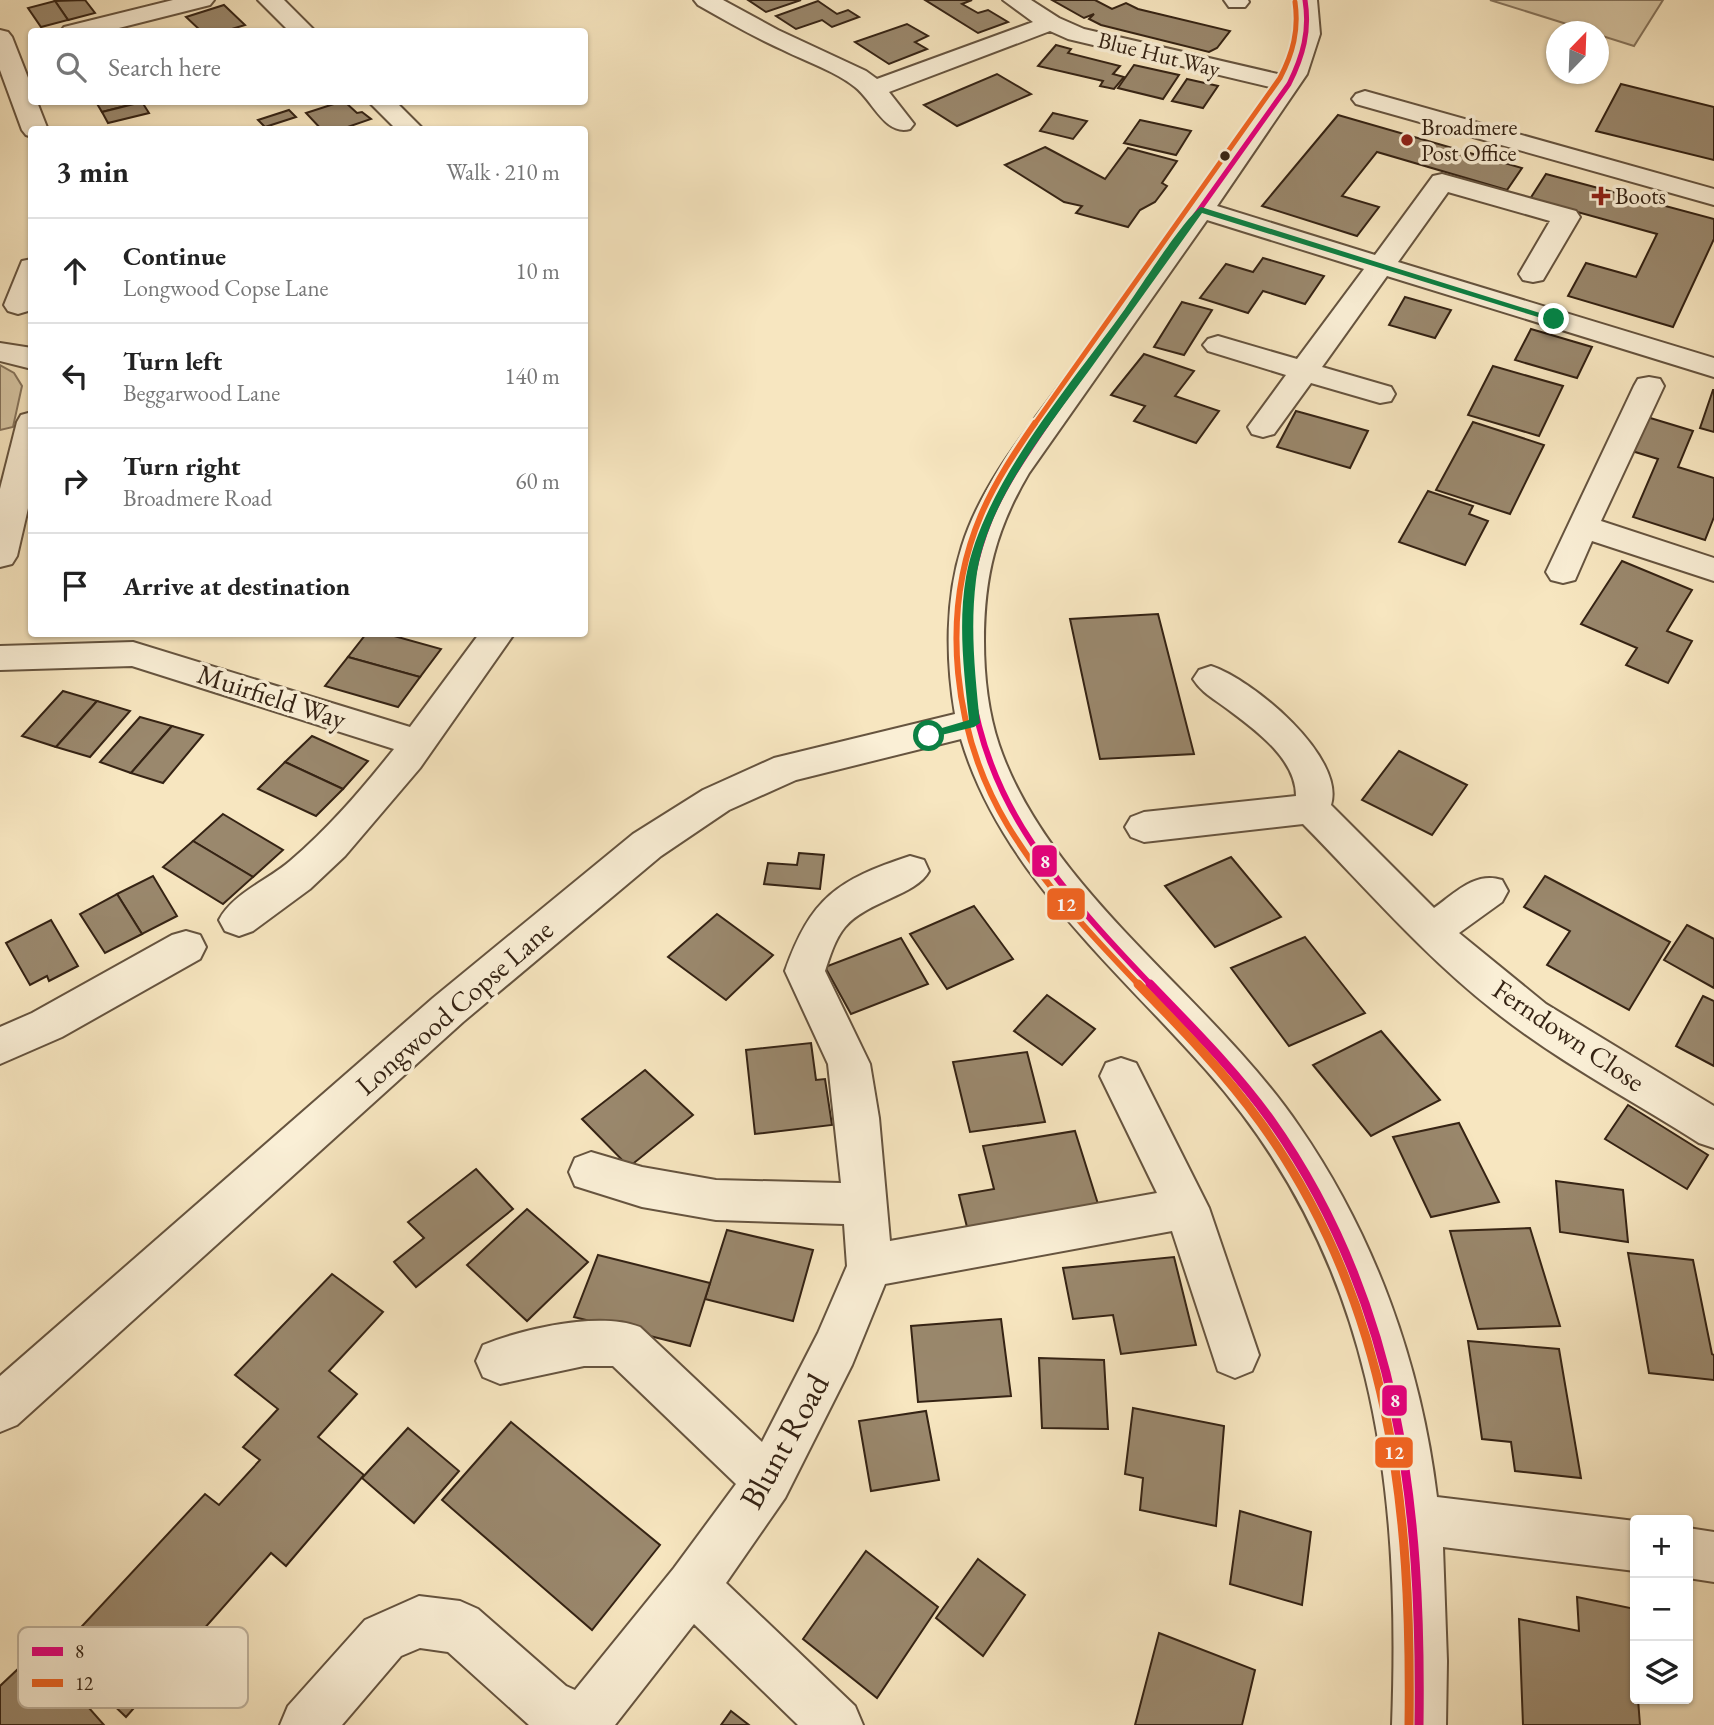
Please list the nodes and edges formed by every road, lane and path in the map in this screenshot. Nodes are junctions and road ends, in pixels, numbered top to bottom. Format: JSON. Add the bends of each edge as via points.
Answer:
{"nodes":[{"id":1,"x":202,"y":0,"type":"edge"},
{"id":2,"x":270,"y":0,"type":"edge"},
{"id":3,"x":706,"y":0,"type":"edge"},
{"id":4,"x":1015,"y":0,"type":"edge"},
{"id":5,"x":1305,"y":0,"type":"edge"},
{"id":6,"x":1051,"y":23,"type":"junction"},
{"id":7,"x":88,"y":28,"type":"edge"},
{"id":8,"x":300,"y":28,"type":"edge"},
{"id":9,"x":28,"y":42,"type":"edge"},
{"id":10,"x":2,"y":45,"type":"edge"},
{"id":11,"x":1278,"y":82,"type":"junction"},
{"id":12,"x":873,"y":89,"type":"junction"},
{"id":13,"x":1365,"y":99,"type":"dead end"},
{"id":14,"x":385,"y":105,"type":"edge"},
{"id":15,"x":901,"y":124,"type":"dead end"},
{"id":16,"x":33,"y":126,"type":"edge"},
{"id":17,"x":408,"y":126,"type":"edge"},
{"id":18,"x":1714,"y":197,"type":"edge"},
{"id":19,"x":1201,"y":210,"type":"junction"},
{"id":20,"x":1382,"y":266,"type":"junction"},
{"id":21,"x":1533,"y":274,"type":"dead end"},
{"id":22,"x":28,"y":278,"type":"edge"},
{"id":23,"x":18,"y":306,"type":"dead end"},
{"id":24,"x":1218,"y":345,"type":"dead end"},
{"id":25,"x":0,"y":352,"type":"edge"},
{"id":26,"x":28,"y":358,"type":"edge"},
{"id":27,"x":1714,"y":368,"type":"edge"},
{"id":28,"x":1303,"y":371,"type":"junction"},
{"id":29,"x":1649,"y":386,"type":"dead end"},
{"id":30,"x":1380,"y":394,"type":"dead end"},
{"id":31,"x":1263,"y":428,"type":"dead end"},
{"id":32,"x":19,"y":438,"type":"edge"},
{"id":33,"x":1582,"y":526,"type":"junction"},
{"id":34,"x":0,"y":556,"type":"edge"},
{"id":35,"x":1714,"y":570,"type":"edge"},
{"id":36,"x":1563,"y":572,"type":"dead end"},
{"id":37,"x":495,"y":637,"type":"edge"},
{"id":38,"x":0,"y":658,"type":"edge"},
{"id":39,"x":1211,"y":679,"type":"dead end"},
{"id":40,"x":974,"y":723,"type":"junction"},
{"id":41,"x":418,"y":743,"type":"junction"},
{"id":42,"x":1311,"y":809,"type":"junction"},
{"id":43,"x":1144,"y":827,"type":"dead end"},
{"id":44,"x":910,"y":871,"type":"dead end"},
{"id":45,"x":1488,"y":891,"type":"dead end"},
{"id":46,"x":239,"y":920,"type":"dead end"},
{"id":47,"x":1433,"y":930,"type":"junction"},
{"id":48,"x":186,"y":947,"type":"dead end"},
{"id":49,"x":0,"y":1046,"type":"edge"},
{"id":50,"x":1121,"y":1076,"type":"dead end"},
{"id":51,"x":1714,"y":1129,"type":"edge"},
{"id":52,"x":591,"y":1172,"type":"dead end"},
{"id":53,"x":866,"y":1204,"type":"junction"},
{"id":54,"x":1187,"y":1209,"type":"junction"},
{"id":55,"x":870,"y":1266,"type":"junction"},
{"id":56,"x":1235,"y":1355,"type":"dead end"},
{"id":57,"x":500,"y":1361,"type":"dead end"},
{"id":58,"x":0,"y":1408,"type":"edge"},
{"id":59,"x":768,"y":1481,"type":"junction"},
{"id":60,"x":1415,"y":1519,"type":"junction"},
{"id":61,"x":1630,"y":1545,"type":"edge"},
{"id":62,"x":1693,"y":1554,"type":"edge"},
{"id":63,"x":1714,"y":1557,"type":"edge"},
{"id":64,"x":692,"y":1586,"type":"junction"},
{"id":65,"x":583,"y":1723,"type":"edge"},
{"id":66,"x":307,"y":1725,"type":"edge"},
{"id":67,"x":836,"y":1725,"type":"edge"},
{"id":68,"x":1419,"y":1725,"type":"edge"}],
"edges":[{"from":1,"to":7,"type":"street"},
{"from":2,"to":8,"type":"street"},
{"from":3,"to":12,"type":"street","via":[[857,76]]},
{"from":4,"to":6,"type":"street","name":"Blue Hut Way"},
{"from":5,"to":11,"type":"street","via":[[1309,39],[1299,67]]},
{"from":6,"to":11,"type":"street","name":"Blue Hut Way","via":[[1084,36]]},
{"from":6,"to":12,"type":"street"},
{"from":9,"to":10,"type":"street"},
{"from":10,"to":16,"type":"street"},
{"from":11,"to":19,"type":"street"},
{"from":12,"to":15,"type":"street"},
{"from":13,"to":18,"type":"street"},
{"from":14,"to":17,"type":"street"},
{"from":19,"to":20,"type":"street"},
{"from":19,"to":40,"type":"street","via":[[1040,433],[990,515],[971,579],[968,614]]},
{"from":20,"to":21,"type":"street","via":[[1442,182],[1566,217]]},
{"from":20,"to":27,"type":"street"},
{"from":20,"to":28,"type":"street"},
{"from":22,"to":23,"type":"street"},
{"from":24,"to":28,"type":"street"},
{"from":25,"to":26,"type":"street"},
{"from":28,"to":30,"type":"street"},
{"from":28,"to":31,"type":"street"},
{"from":29,"to":33,"type":"street"},
{"from":32,"to":34,"type":"street"},
{"from":33,"to":35,"type":"street"},
{"from":33,"to":36,"type":"street"},
{"from":37,"to":41,"type":"street"},
{"from":38,"to":41,"type":"street","name":"Muirfield Way","via":[[133,654]]},
{"from":39,"to":42,"type":"street","via":[[1260,714],[1303,758],[1315,791]]},
{"from":40,"to":58,"type":"street","name":"Longwood Copse Lane","via":[[786,768],[716,800],[647,845],[448,1010]]},
{"from":40,"to":60,"type":"street","via":[[985,756],[1031,841],[1068,892],[1227,1063],[1272,1122],[1333,1222],[1365,1292],[1390,1368]]},
{"from":41,"to":46,"type":"street","via":[[355,821],[304,872]]},
{"from":42,"to":43,"type":"street"},
{"from":42,"to":47,"type":"street","name":"Ferndown Close"},
{"from":44,"to":53,"type":"street","name":"Blunt Road","via":[[856,894],[832,912],[814,942],[806,971],[849,1064]]},
{"from":45,"to":47,"type":"street"},
{"from":47,"to":51,"type":"street","name":"Ferndown Close","via":[[1507,998]]},
{"from":48,"to":49,"type":"street","via":[[47,1025]]},
{"from":50,"to":54,"type":"street"},
{"from":52,"to":53,"type":"street","via":[[716,1200]]},
{"from":53,"to":55,"type":"street","name":"Blunt Road"},
{"from":54,"to":55,"type":"street"},
{"from":54,"to":56,"type":"street"},
{"from":55,"to":59,"type":"street","name":"Blunt Road","via":[[835,1349]]},
{"from":57,"to":59,"type":"street","via":[[584,1343],[623,1343]]},
{"from":59,"to":64,"type":"street","name":"Blunt Road"},
{"from":60,"to":61,"type":"street"},
{"from":60,"to":68,"type":"street","via":[[1422,1664]]},
{"from":62,"to":63,"type":"street"},
{"from":64,"to":65,"type":"street","name":"Blunt Road"},
{"from":64,"to":67,"type":"street"},
{"from":65,"to":66,"type":"street","name":"Blunt Road","via":[[549,1707],[460,1627],[419,1622],[383,1638]]}]}
